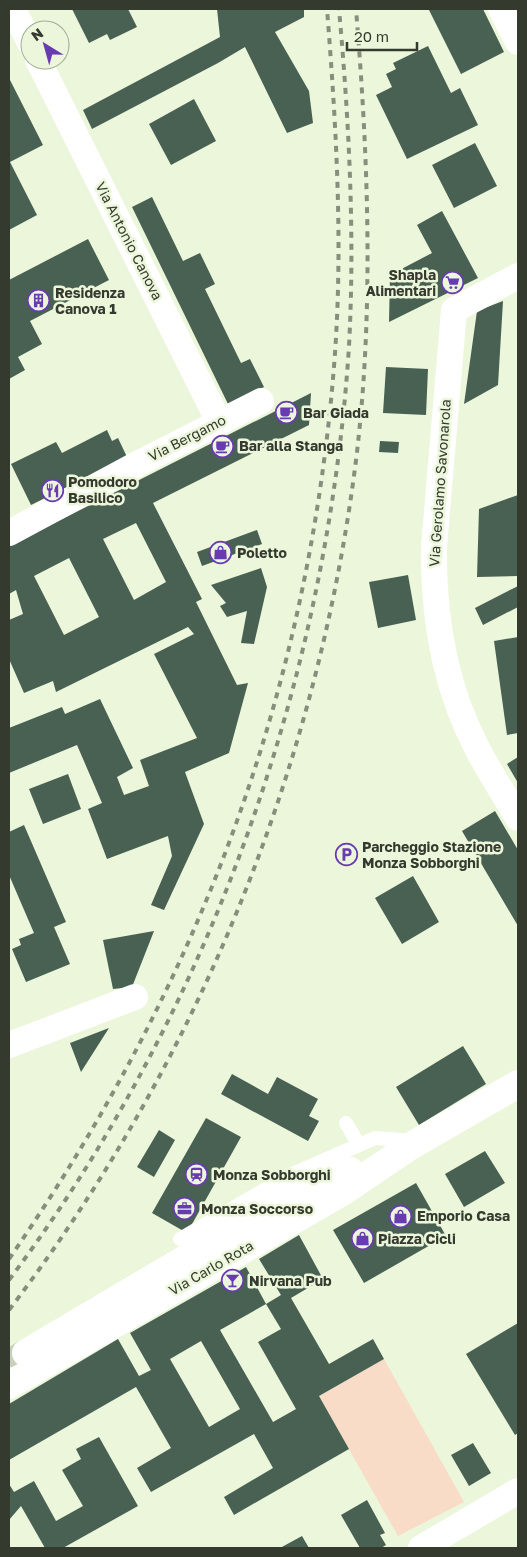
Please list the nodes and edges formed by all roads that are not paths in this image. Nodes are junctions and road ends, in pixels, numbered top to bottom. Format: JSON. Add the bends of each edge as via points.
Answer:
{"nodes":[{"id":1,"x":14,"y":9,"type":"edge"},
{"id":2,"x":502,"y":9,"type":"edge"},
{"id":3,"x":20,"y":22,"type":"edge"},
{"id":4,"x":518,"y":42,"type":"edge"},
{"id":5,"x":43,"y":70,"type":"edge"},
{"id":6,"x":518,"y":276,"type":"edge"},
{"id":7,"x":261,"y":401,"type":"dead end"},
{"id":8,"x":218,"y":422,"type":"junction"},
{"id":9,"x":9,"y":533,"type":"edge"},
{"id":10,"x":518,"y":818,"type":"edge"},
{"id":11,"x":134,"y":997,"type":"dead end"},
{"id":12,"x":9,"y":1045,"type":"edge"},
{"id":13,"x":518,"y":1084,"type":"edge"},
{"id":14,"x":346,"y":1123,"type":"dead end"},
{"id":15,"x":414,"y":1144,"type":"junction"},
{"id":16,"x":359,"y":1145,"type":"junction"},
{"id":17,"x":180,"y":1239,"type":"dead end"},
{"id":18,"x":26,"y":1353,"type":"tunnel mouth"},
{"id":19,"x":9,"y":1385,"type":"edge"},
{"id":20,"x":518,"y":1491,"type":"edge"},
{"id":21,"x":451,"y":1541,"type":"edge"},
{"id":22,"x":421,"y":1548,"type":"edge"}],
"edges":[{"from":1,"to":3,"type":"street"},
{"from":2,"to":4,"type":"street"},
{"from":5,"to":8,"type":"street","name":"Via Antonio Canova"},
{"from":6,"to":10,"type":"street","name":"Via Gerolamo Savonarola","via":[[454,310],[433,580],[438,627],[450,683],[477,749]]},
{"from":7,"to":8,"type":"street","name":"Via Bergamo"},
{"from":8,"to":9,"type":"street","name":"Via Bergamo"},
{"from":11,"to":12,"type":"street"},
{"from":13,"to":15,"type":"street","name":"Via Carlo Rota"},
{"from":14,"to":16,"type":"lane"},
{"from":15,"to":16,"type":"lane","via":[[375,1138]]},
{"from":15,"to":18,"type":"street","name":"Via Carlo Rota","via":[[302,1190]]},
{"from":15,"to":19,"type":"street","name":"Via Carlo Rota","via":[[344,1191]]},
{"from":16,"to":17,"type":"lane","via":[[288,1176]]},
{"from":20,"to":21,"type":"street"},
{"from":21,"to":22,"type":"street"}]}
